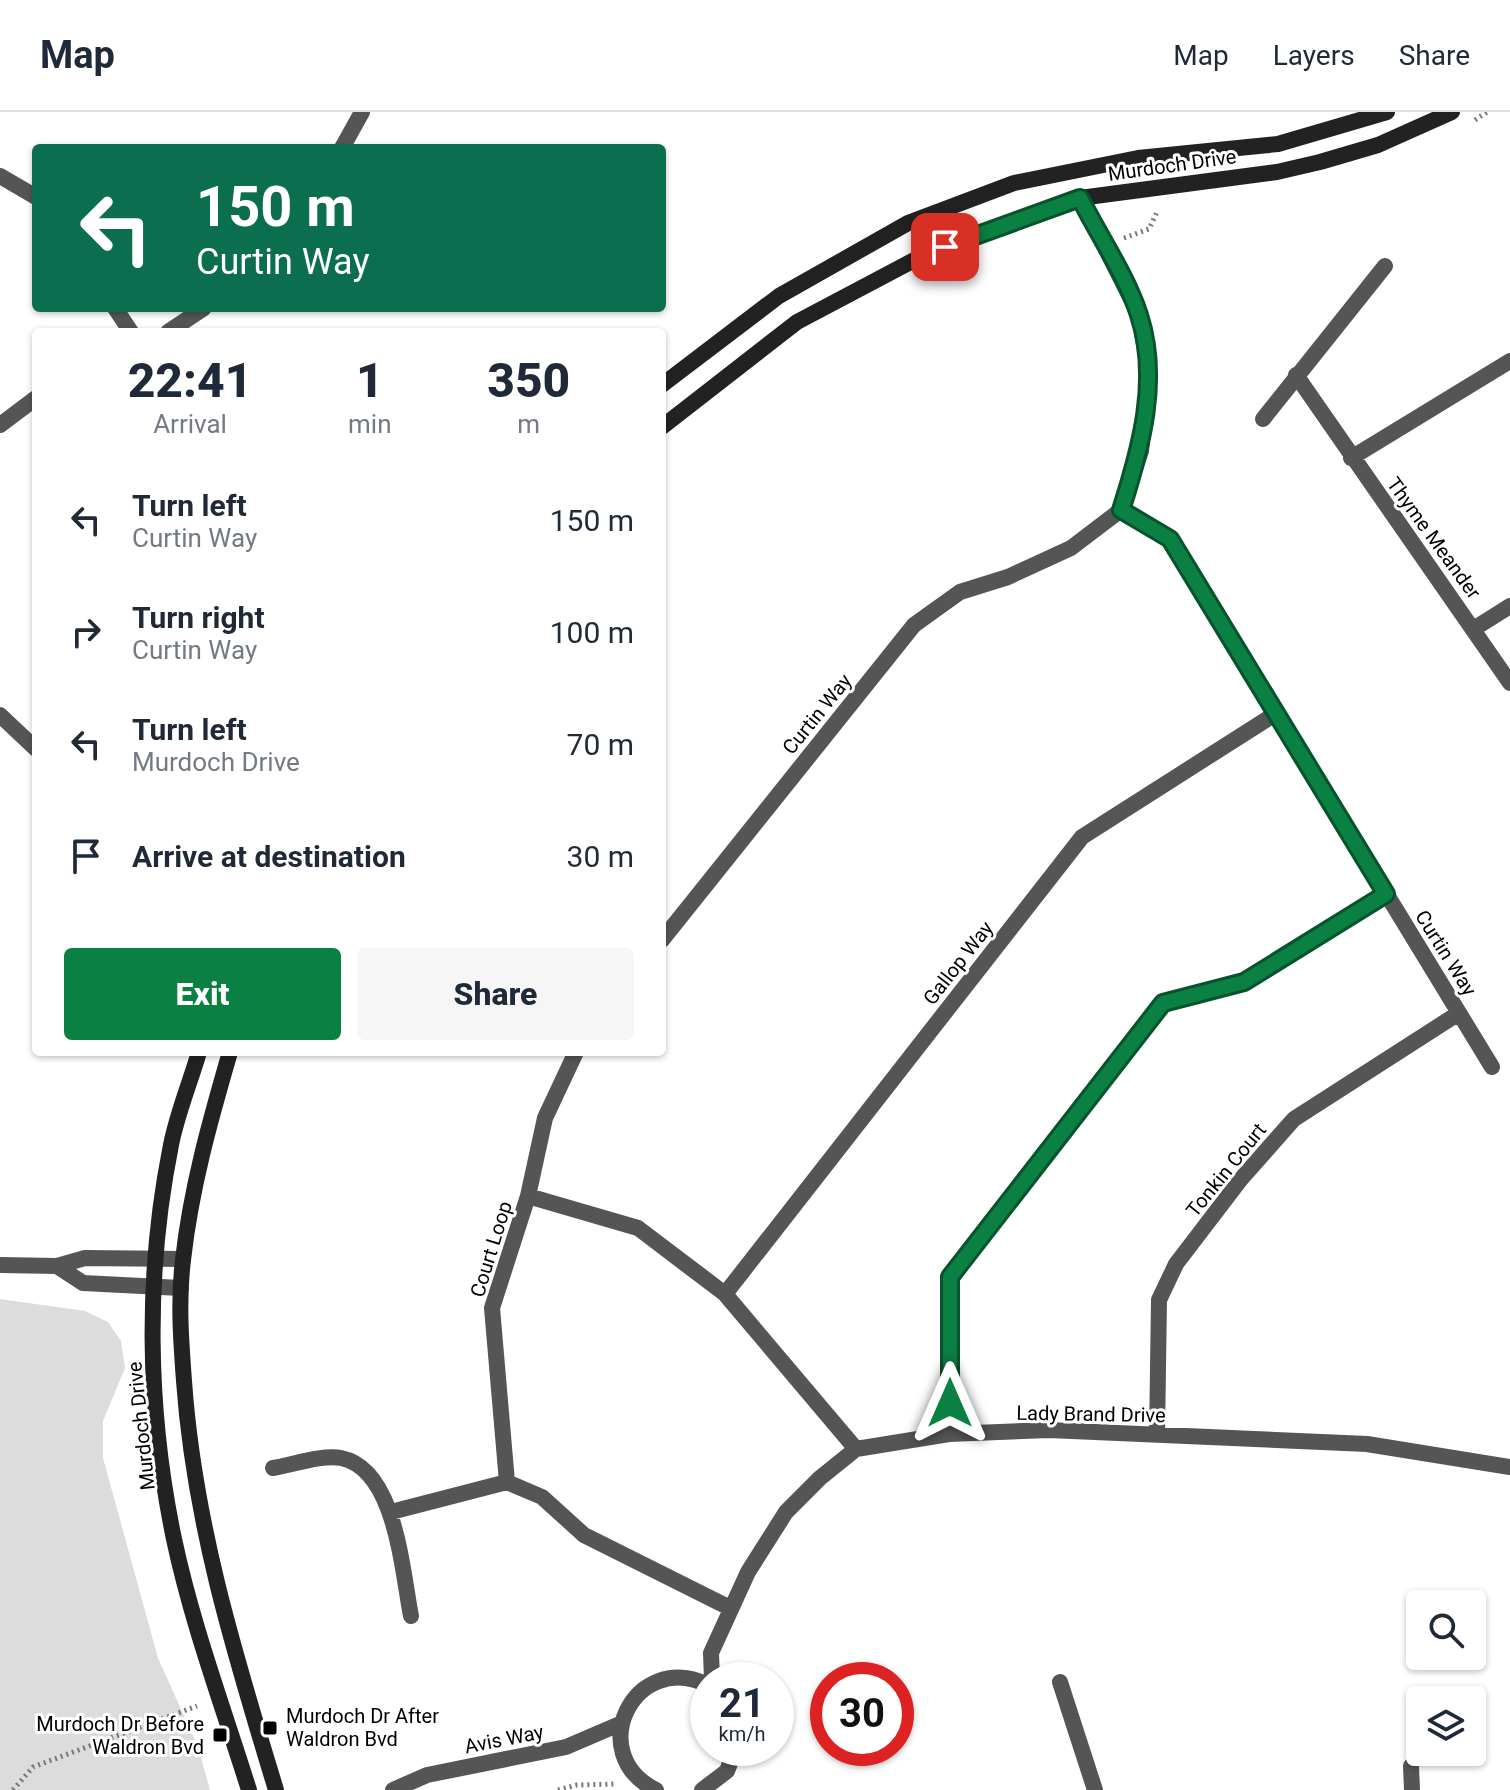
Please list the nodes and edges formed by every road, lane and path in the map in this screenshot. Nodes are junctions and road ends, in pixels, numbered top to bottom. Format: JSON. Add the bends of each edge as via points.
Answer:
{"nodes":[{"id":1,"x":362,"y":112,"type":"edge"},
{"id":2,"x":1387,"y":112,"type":"edge"},
{"id":3,"x":1487,"y":112,"type":"edge"},
{"id":4,"x":1456,"y":119,"type":"edge"},
{"id":5,"x":344,"y":144,"type":"edge"},
{"id":6,"x":0,"y":176,"type":"edge"},
{"id":7,"x":32,"y":195,"type":"edge"},
{"id":8,"x":1080,"y":198,"type":"junction"},
{"id":9,"x":1168,"y":205,"type":"dead end"},
{"id":10,"x":1104,"y":245,"type":"junction"},
{"id":11,"x":1385,"y":266,"type":"dead end"},
{"id":12,"x":198,"y":312,"type":"edge"},
{"id":13,"x":174,"y":328,"type":"edge"},
{"id":14,"x":1510,"y":361,"type":"edge"},
{"id":15,"x":1296,"y":375,"type":"junction"},
{"id":16,"x":666,"y":382,"type":"edge"},
{"id":17,"x":32,"y":401,"type":"edge"},
{"id":18,"x":1263,"y":419,"type":"dead end"},
{"id":19,"x":666,"y":424,"type":"edge"},
{"id":20,"x":0,"y":425,"type":"edge"},
{"id":21,"x":1351,"y":458,"type":"junction"},
{"id":22,"x":1121,"y":510,"type":"junction"},
{"id":23,"x":1510,"y":606,"type":"edge"},
{"id":24,"x":1475,"y":628,"type":"junction"},
{"id":25,"x":1510,"y":683,"type":"edge"},
{"id":26,"x":1275,"y":714,"type":"junction"},
{"id":27,"x":0,"y":715,"type":"edge"},
{"id":28,"x":32,"y":745,"type":"edge"},
{"id":29,"x":1386,"y":894,"type":"junction"},
{"id":30,"x":666,"y":935,"type":"edge"},
{"id":31,"x":1459,"y":1013,"type":"junction"},
{"id":32,"x":198,"y":1056,"type":"edge"},
{"id":33,"x":229,"y":1056,"type":"edge"},
{"id":34,"x":574,"y":1056,"type":"edge"},
{"id":35,"x":1492,"y":1067,"type":"dead end"},
{"id":36,"x":528,"y":1196,"type":"junction"},
{"id":37,"x":154,"y":1257,"type":"junction"},
{"id":38,"x":183,"y":1259,"type":"junction"},
{"id":39,"x":0,"y":1265,"type":"edge"},
{"id":40,"x":57,"y":1266,"type":"junction"},
{"id":41,"x":153,"y":1286,"type":"junction"},
{"id":42,"x":181,"y":1288,"type":"junction"},
{"id":43,"x":725,"y":1294,"type":"junction"},
{"id":44,"x":949,"y":1434,"type":"junction"},
{"id":45,"x":1157,"y":1435,"type":"junction"},
{"id":46,"x":856,"y":1449,"type":"junction"},
{"id":47,"x":1510,"y":1467,"type":"edge"},
{"id":48,"x":273,"y":1468,"type":"dead end"},
{"id":49,"x":507,"y":1482,"type":"junction"},
{"id":50,"x":391,"y":1512,"type":"junction"},
{"id":51,"x":730,"y":1608,"type":"junction"},
{"id":52,"x":411,"y":1616,"type":"dead end"},
{"id":53,"x":711,"y":1662,"type":"edge"},
{"id":54,"x":690,"y":1680,"type":"edge"},
{"id":55,"x":1060,"y":1682,"type":"dead end"},
{"id":56,"x":202,"y":1704,"type":"dead end"},
{"id":57,"x":622,"y":1723,"type":"junction"},
{"id":58,"x":729,"y":1766,"type":"edge"},
{"id":59,"x":1411,"y":1766,"type":"dead end"},
{"id":60,"x":620,"y":1784,"type":"dead end"},
{"id":61,"x":13,"y":1790,"type":"edge"},
{"id":62,"x":249,"y":1790,"type":"edge"},
{"id":63,"x":276,"y":1790,"type":"edge"},
{"id":64,"x":393,"y":1790,"type":"edge"},
{"id":65,"x":558,"y":1790,"type":"edge"},
{"id":66,"x":656,"y":1790,"type":"edge"},
{"id":67,"x":702,"y":1790,"type":"edge"},
{"id":68,"x":1095,"y":1790,"type":"edge"},
{"id":69,"x":1412,"y":1790,"type":"edge"}],
"edges":[{"from":1,"to":5,"type":"street"},
{"from":2,"to":16,"type":"main road","name":"Murdoch Drive","via":[[1278,144],[1138,158],[1014,183],[947,208],[908,223],[779,296]]},
{"from":3,"to":4,"type":"path"},
{"from":4,"to":8,"type":"main road","name":"Murdoch Drive","via":[[1305,165]]},
{"from":6,"to":7,"type":"street"},
{"from":8,"to":10,"type":"street"},
{"from":8,"to":19,"type":"main road","name":"Murdoch Drive","via":[[920,257],[797,322]]},
{"from":9,"to":10,"type":"path","via":[[1156,212],[1149,229]]},
{"from":10,"to":22,"type":"street","via":[[1139,315],[1149,375],[1141,451]]},
{"from":11,"to":15,"type":"street"},
{"from":12,"to":13,"type":"street"},
{"from":14,"to":21,"type":"street"},
{"from":15,"to":18,"type":"street"},
{"from":15,"to":21,"type":"street","name":"Thyme Meander"},
{"from":17,"to":20,"type":"street"},
{"from":21,"to":24,"type":"street","name":"Thyme Meander"},
{"from":22,"to":26,"type":"street","name":"Curtin Way","via":[[1170,539]]},
{"from":22,"to":30,"type":"street","name":"Curtin Way","via":[[1071,548],[960,592],[914,625]]},
{"from":23,"to":24,"type":"street"},
{"from":24,"to":25,"type":"street","name":"Thyme Meander"},
{"from":26,"to":29,"type":"street","name":"Curtin Way"},
{"from":26,"to":43,"type":"street","name":"Gallop Way","via":[[1082,837]]},
{"from":27,"to":28,"type":"street"},
{"from":29,"to":31,"type":"street","name":"Curtin Way"},
{"from":29,"to":44,"type":"street","via":[[1244,982],[1163,1003],[950,1277]]},
{"from":31,"to":35,"type":"street","name":"Curtin Way"},
{"from":31,"to":45,"type":"street","name":"Tonkin Court","via":[[1294,1119],[1176,1264],[1159,1300]]},
{"from":32,"to":37,"type":"main road","name":"Murdoch Drive","via":[[171,1143]]},
{"from":33,"to":38,"type":"main road","via":[[200,1153]]},
{"from":34,"to":36,"type":"street","via":[[545,1118]]},
{"from":36,"to":43,"type":"street","name":"Court Loop","via":[[638,1228]]},
{"from":36,"to":49,"type":"street","name":"Court Loop","via":[[492,1308]]},
{"from":37,"to":38,"type":"street"},
{"from":37,"to":40,"type":"street","via":[[85,1258]]},
{"from":37,"to":41,"type":"main road","name":"Murdoch Drive"},
{"from":38,"to":42,"type":"main road"},
{"from":39,"to":40,"type":"street"},
{"from":40,"to":41,"type":"street","via":[[83,1283]]},
{"from":41,"to":42,"type":"street"},
{"from":41,"to":62,"type":"main road","name":"Murdoch Drive","via":[[155,1401],[174,1537]]},
{"from":42,"to":63,"type":"main road","via":[[186,1422],[199,1512],[232,1648]]},
{"from":43,"to":46,"type":"street","name":"Court Loop"},
{"from":44,"to":45,"type":"street","name":"Lady Brand Drive","via":[[1049,1430]]},
{"from":44,"to":46,"type":"street","name":"Lady Brand Drive"},
{"from":45,"to":47,"type":"street","name":"Lady Brand Drive","via":[[1367,1444]]},
{"from":46,"to":51,"type":"street","name":"Lady Brand Drive","via":[[786,1512]]},
{"from":48,"to":50,"type":"street","via":[[340,1457],[365,1469]]},
{"from":49,"to":50,"type":"street"},
{"from":49,"to":51,"type":"street","via":[[542,1497],[584,1535]]},
{"from":50,"to":52,"type":"street"},
{"from":51,"to":53,"type":"street","name":"Lady Brand Drive"},
{"from":54,"to":57,"type":"street","via":[[676,1677],[641,1691]]},
{"from":55,"to":68,"type":"street"},
{"from":56,"to":61,"type":"path","via":[[33,1767]]},
{"from":57,"to":64,"type":"street","name":"Avis Way","via":[[566,1747],[427,1775]]},
{"from":57,"to":66,"type":"street","via":[[624,1758],[632,1773]]},
{"from":58,"to":67,"type":"street"},
{"from":59,"to":69,"type":"street"},
{"from":60,"to":65,"type":"path"}]}
